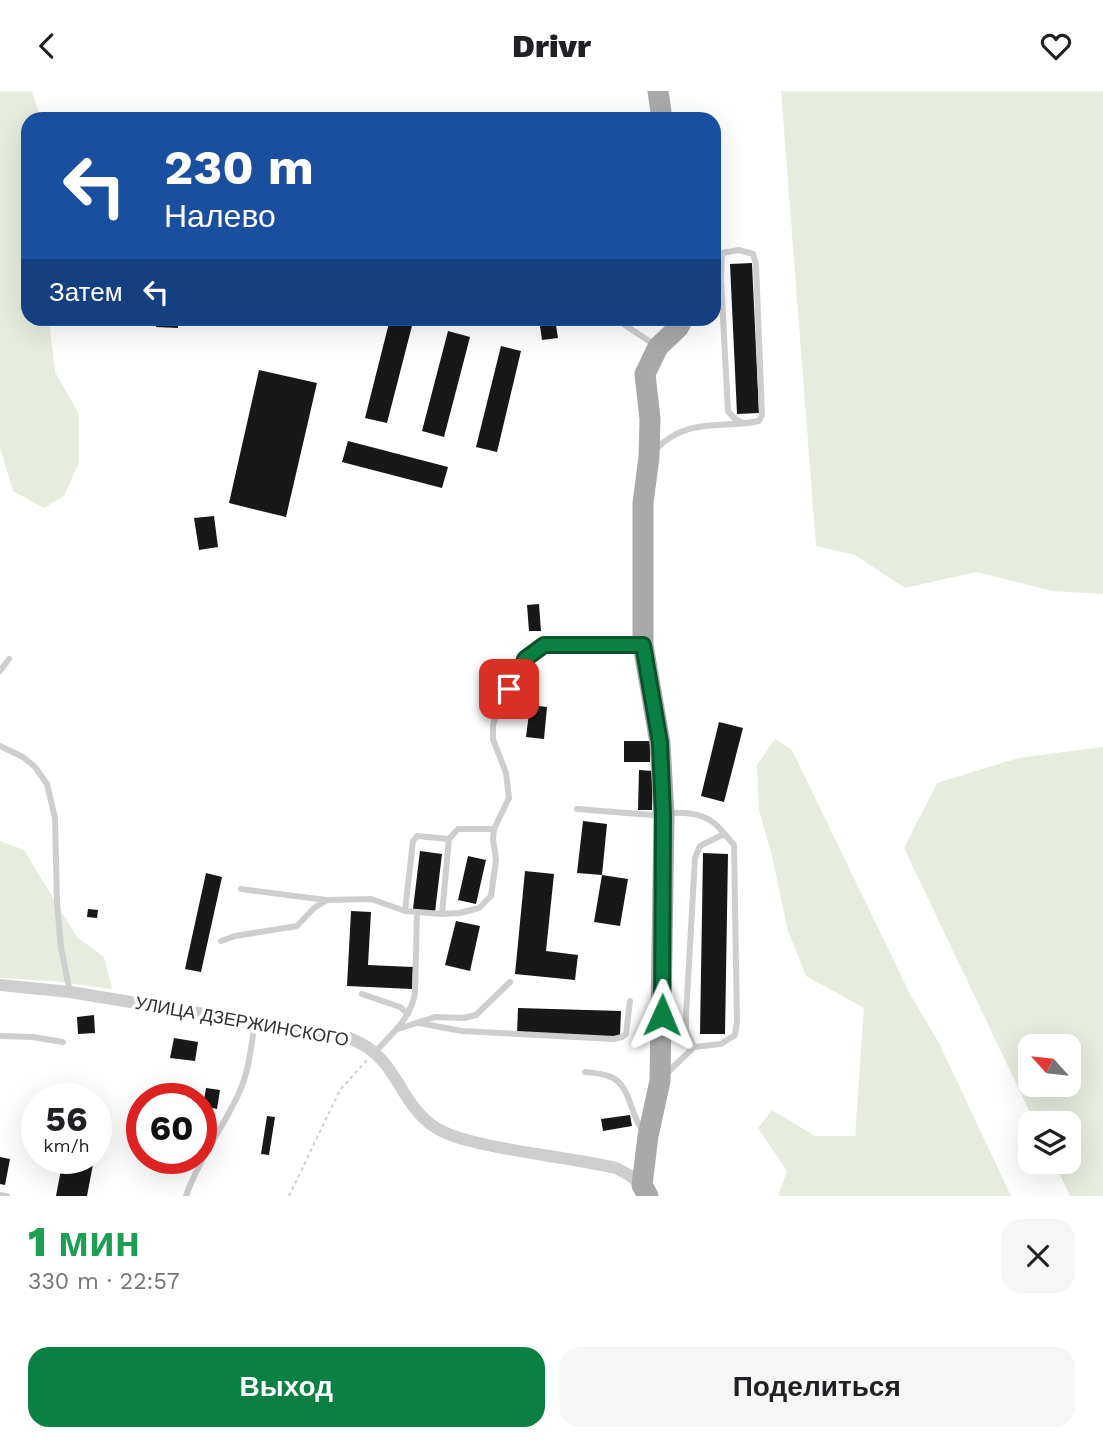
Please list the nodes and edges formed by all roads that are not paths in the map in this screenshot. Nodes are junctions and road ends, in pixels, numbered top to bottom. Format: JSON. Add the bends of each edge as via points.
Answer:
{"nodes":[{"id":1,"x":658,"y":91,"type":"edge"},
{"id":2,"x":662,"y":112,"type":"edge"},
{"id":3,"x":721,"y":260,"type":"edge"},
{"id":4,"x":721,"y":319,"type":"edge"},
{"id":5,"x":626,"y":326,"type":"edge"},
{"id":6,"x":679,"y":326,"type":"edge"},
{"id":7,"x":658,"y":347,"type":"junction"},
{"id":8,"x":743,"y":422,"type":"junction"},
{"id":9,"x":649,"y":457,"type":"junction"},
{"id":10,"x":643,"y":645,"type":"junction"},
{"id":11,"x":9,"y":659,"type":"dead end"},
{"id":12,"x":0,"y":671,"type":"edge"},
{"id":13,"x":0,"y":746,"type":"edge"},
{"id":14,"x":578,"y":809,"type":"dead end"},
{"id":15,"x":663,"y":816,"type":"junction"},
{"id":16,"x":494,"y":829,"type":"junction"},
{"id":17,"x":724,"y":834,"type":"junction"},
{"id":18,"x":449,"y":839,"type":"junction"},
{"id":19,"x":241,"y":889,"type":"dead end"},
{"id":20,"x":327,"y":900,"type":"junction"},
{"id":21,"x":405,"y":911,"type":"junction"},
{"id":22,"x":417,"y":912,"type":"junction"},
{"id":23,"x":442,"y":914,"type":"junction"},
{"id":24,"x":221,"y":941,"type":"dead end"},
{"id":25,"x":510,"y":982,"type":"dead end"},
{"id":26,"x":0,"y":985,"type":"edge"},
{"id":27,"x":70,"y":992,"type":"junction"},
{"id":28,"x":362,"y":994,"type":"dead end"},
{"id":29,"x":630,"y":1001,"type":"dead end"},
{"id":30,"x":408,"y":1014,"type":"junction"},
{"id":31,"x":255,"y":1021,"type":"junction"},
{"id":32,"x":419,"y":1023,"type":"junction"},
{"id":33,"x":398,"y":1029,"type":"junction"},
{"id":34,"x":0,"y":1036,"type":"edge"},
{"id":35,"x":62,"y":1042,"type":"dead end"},
{"id":36,"x":694,"y":1048,"type":"junction"},
{"id":37,"x":375,"y":1052,"type":"junction"},
{"id":38,"x":585,"y":1072,"type":"dead end"},
{"id":39,"x":660,"y":1081,"type":"junction"},
{"id":40,"x":648,"y":1136,"type":"junction"},
{"id":41,"x":645,"y":1191,"type":"edge"},
{"id":42,"x":0,"y":1195,"type":"edge"},
{"id":43,"x":7,"y":1196,"type":"edge"},
{"id":44,"x":186,"y":1196,"type":"edge"}],
"edges":[{"from":1,"to":2,"type":"main road"},
{"from":3,"to":8,"type":"lane","via":[[722,253],[739,250],[753,254],[756,264],[764,405],[759,421]]},
{"from":4,"to":8,"type":"lane","via":[[728,411]]},
{"from":5,"to":7,"type":"lane"},
{"from":6,"to":7,"type":"main road","name":"УЛИЦА ДЗЕРЖИНСКОГО"},
{"from":7,"to":9,"type":"main road","name":"УЛИЦА ДЗЕРЖИНСКОГО","via":[[645,374]]},
{"from":8,"to":9,"type":"lane","via":[[681,431]]},
{"from":9,"to":10,"type":"main road","name":"УЛИЦА ДЗЕРЖИНСКОГО","via":[[643,503]]},
{"from":10,"to":15,"type":"main road","name":"УЛИЦА ДЗЕРЖИНСКОГО","via":[[660,743]]},
{"from":10,"to":16,"type":"lane","via":[[544,645],[525,659],[493,725],[509,798]]},
{"from":11,"to":12,"type":"lane"},
{"from":13,"to":27,"type":"lane","via":[[23,757],[47,784],[55,818],[61,949]]},
{"from":14,"to":15,"type":"lane"},
{"from":15,"to":17,"type":"lane","via":[[672,812],[699,816]]},
{"from":15,"to":39,"type":"main road","name":"УЛИЦА ДЗЕРЖИНСКОГО"},
{"from":16,"to":18,"type":"lane","via":[[458,829]]},
{"from":16,"to":23,"type":"lane","via":[[491,896],[479,908]]},
{"from":17,"to":36,"type":"lane","via":[[700,846],[695,858],[686,1016]]},
{"from":17,"to":36,"type":"lane","via":[[735,853],[737,1021],[735,1035],[728,1041]]},
{"from":18,"to":21,"type":"lane","via":[[417,836],[412,841]]},
{"from":18,"to":23,"type":"lane"},
{"from":19,"to":20,"type":"lane"},
{"from":20,"to":21,"type":"lane","via":[[371,899]]},
{"from":20,"to":24,"type":"lane","via":[[297,926]]},
{"from":21,"to":22,"type":"lane"},
{"from":22,"to":23,"type":"lane"},
{"from":22,"to":30,"type":"lane","via":[[415,993]]},
{"from":25,"to":32,"type":"lane","via":[[476,1015],[435,1017]]},
{"from":26,"to":27,"type":"street","name":"УЛИЦА ДЗЕРЖИНСКОГО"},
{"from":27,"to":31,"type":"street","name":"УЛИЦА ДЗЕРЖИНСКОГО"},
{"from":28,"to":30,"type":"lane"},
{"from":29,"to":32,"type":"lane","via":[[626,1034],[614,1039],[462,1031]]},
{"from":30,"to":33,"type":"lane"},
{"from":31,"to":37,"type":"street","name":"УЛИЦА ДЗЕРЖИНСКОГО","via":[[349,1038]]},
{"from":31,"to":44,"type":"lane","via":[[240,1090]]},
{"from":32,"to":33,"type":"lane"},
{"from":33,"to":37,"type":"lane"},
{"from":34,"to":35,"type":"lane"},
{"from":36,"to":39,"type":"lane"},
{"from":37,"to":41,"type":"street","name":"УЛИЦА ДЗЕРЖИНСКОГО","via":[[417,1111],[447,1134],[616,1168]]},
{"from":38,"to":40,"type":"lane","via":[[617,1080]]},
{"from":39,"to":40,"type":"main road","name":"УЛИЦА ДЗЕРЖИНСКОГО"},
{"from":40,"to":41,"type":"main road","name":"УЛИЦА ДЗЕРЖИНСКОГО"},
{"from":42,"to":43,"type":"lane"}]}
